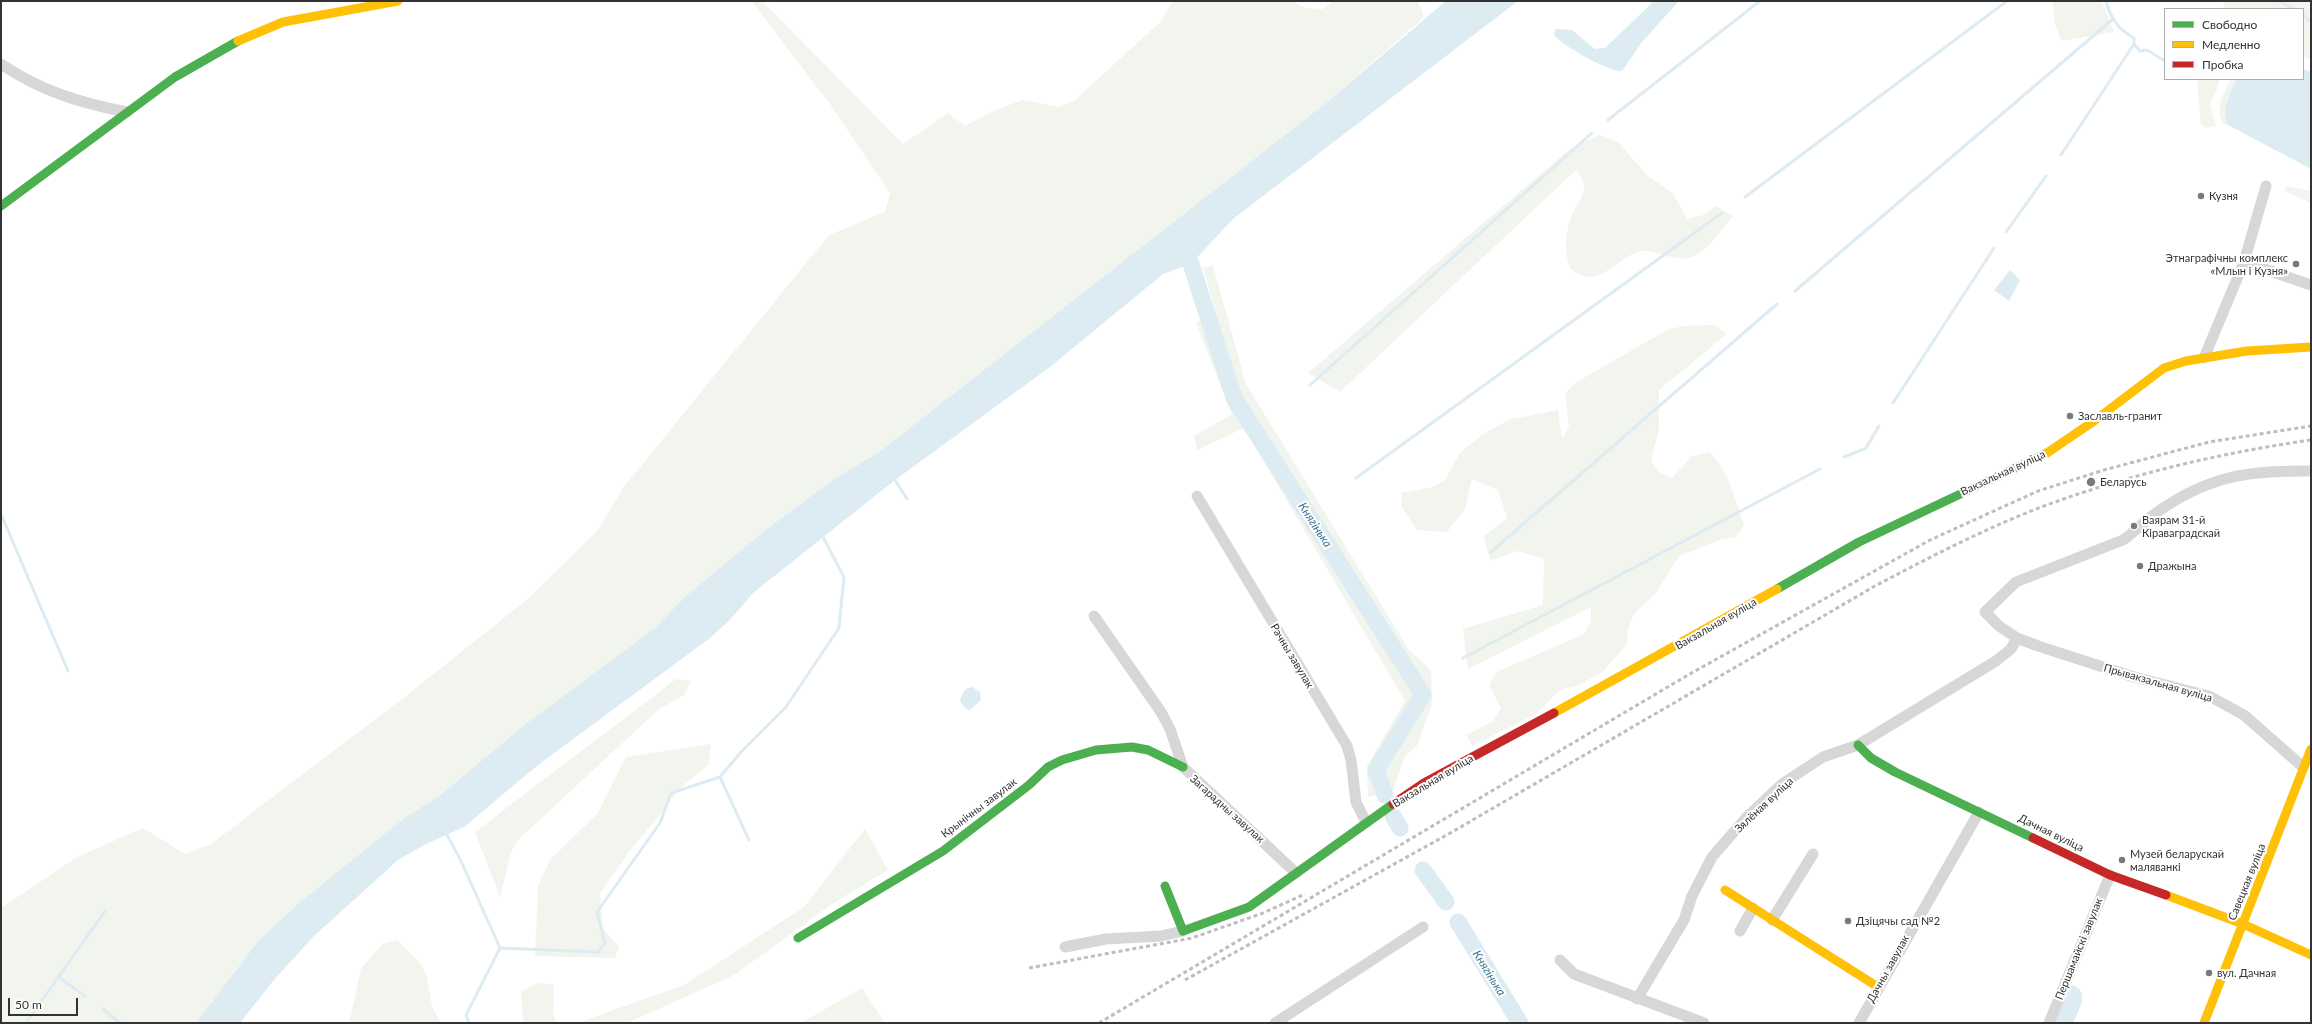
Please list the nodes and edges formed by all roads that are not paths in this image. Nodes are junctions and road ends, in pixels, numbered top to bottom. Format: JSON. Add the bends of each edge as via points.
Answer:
{"nodes":[{"id":1,"x":398,"y":1,"type":"edge"},
{"id":2,"x":1,"y":64,"type":"edge"},
{"id":3,"x":127,"y":112,"type":"junction"},
{"id":4,"x":2266,"y":186,"type":"dead end"},
{"id":5,"x":1,"y":206,"type":"edge"},
{"id":6,"x":2244,"y":262,"type":"junction"},
{"id":7,"x":2311,"y":285,"type":"edge"},
{"id":8,"x":2311,"y":347,"type":"edge"},
{"id":9,"x":2204,"y":358,"type":"junction"},
{"id":10,"x":2311,"y":471,"type":"edge"},
{"id":11,"x":1197,"y":496,"type":"dead end"},
{"id":12,"x":1094,"y":616,"type":"dead end"},
{"id":13,"x":2017,"y":638,"type":"junction"},
{"id":14,"x":1858,"y":745,"type":"junction"},
{"id":15,"x":2311,"y":749,"type":"edge"},
{"id":16,"x":1183,"y":767,"type":"junction"},
{"id":17,"x":2303,"y":767,"type":"junction"},
{"id":18,"x":1979,"y":812,"type":"junction"},
{"id":19,"x":1366,"y":822,"type":"junction"},
{"id":20,"x":1813,"y":854,"type":"dead end"},
{"id":21,"x":1296,"y":872,"type":"junction"},
{"id":22,"x":2110,"y":875,"type":"junction"},
{"id":23,"x":1165,"y":886,"type":"dead end"},
{"id":24,"x":1725,"y":890,"type":"dead end"},
{"id":25,"x":1753,"y":908,"type":"junction"},
{"id":26,"x":1772,"y":920,"type":"junction"},
{"id":27,"x":2243,"y":924,"type":"junction"},
{"id":28,"x":1423,"y":927,"type":"dead end"},
{"id":29,"x":1183,"y":931,"type":"junction"},
{"id":30,"x":1740,"y":931,"type":"dead end"},
{"id":31,"x":798,"y":938,"type":"dead end"},
{"id":32,"x":1065,"y":947,"type":"dead end"},
{"id":33,"x":2311,"y":955,"type":"edge"},
{"id":34,"x":1560,"y":960,"type":"dead end"},
{"id":35,"x":1878,"y":987,"type":"junction"},
{"id":36,"x":1637,"y":999,"type":"junction"},
{"id":37,"x":1275,"y":1023,"type":"edge"},
{"id":38,"x":1704,"y":1023,"type":"edge"},
{"id":39,"x":1859,"y":1023,"type":"edge"},
{"id":40,"x":2049,"y":1023,"type":"edge"},
{"id":41,"x":2204,"y":1023,"type":"edge"}],
"edges":[{"from":1,"to":3,"type":"street","via":[[283,22],[255,33],[193,65]]},
{"from":2,"to":3,"type":"street","via":[[57,95],[84,104]]},
{"from":3,"to":5,"type":"street"},
{"from":4,"to":6,"type":"street"},
{"from":6,"to":7,"type":"street"},
{"from":6,"to":9,"type":"street"},
{"from":8,"to":9,"type":"street","name":"Вакзальная вуліца","via":[[2247,351]]},
{"from":9,"to":19,"type":"street","name":"Вакзальная вуліца","via":[[2164,368],[2094,421],[2040,457],[1859,542],[1627,674],[1424,783]]},
{"from":10,"to":13,"type":"street","via":[[2257,472],[2226,477],[2193,489],[2154,514],[2123,540],[2016,582],[1986,612]]},
{"from":11,"to":19,"type":"street","name":"Рачны завулак","via":[[1347,746],[1356,802]]},
{"from":12,"to":16,"type":"street","name":"Загарадны завулак","via":[[1161,712],[1170,729]]},
{"from":13,"to":14,"type":"street","name":"Зялёная вуліца","via":[[2010,649],[1996,661]]},
{"from":13,"to":17,"type":"street","name":"Прывакзальная вуліца","via":[[2134,677],[2209,696],[2244,715]]},
{"from":14,"to":18,"type":"street","name":"Дачная вуліца","via":[[1871,758],[1895,772]]},
{"from":14,"to":36,"type":"street","name":"Зялёная вуліца","via":[[1823,757],[1782,784],[1746,818],[1712,857],[1692,896],[1684,920]]},
{"from":15,"to":17,"type":"street","name":"Савецкая вуліца"},
{"from":16,"to":21,"type":"street","name":"Загарадны завулак"},
{"from":16,"to":31,"type":"street","name":"Крынічны завулак","via":[[1148,750],[1132,747],[1096,750],[1062,760],[1048,767],[1029,785],[942,850]]},
{"from":17,"to":27,"type":"street","name":"Савецкая вуліца"},
{"from":18,"to":22,"type":"street","name":"Дачная вуліца"},
{"from":18,"to":35,"type":"street","name":"Дачны завулак"},
{"from":19,"to":21,"type":"street","name":"Вакзальная вуліца"},
{"from":20,"to":26,"type":"street"},
{"from":21,"to":29,"type":"street","name":"Вакзальная вуліца","via":[[1250,908]]},
{"from":22,"to":27,"type":"street","name":"Дачная вуліца"},
{"from":22,"to":40,"type":"street","name":"Першамайскі завулак"},
{"from":23,"to":29,"type":"street"},
{"from":24,"to":25,"type":"street"},
{"from":25,"to":26,"type":"street"},
{"from":25,"to":30,"type":"street"},
{"from":26,"to":35,"type":"street"},
{"from":27,"to":33,"type":"street","name":"Дачная вуліца"},
{"from":27,"to":41,"type":"street","name":"Савецкая вуліца"},
{"from":28,"to":37,"type":"street"},
{"from":29,"to":32,"type":"street","via":[[1162,936],[1106,939]]},
{"from":34,"to":36,"type":"street","via":[[1574,974]]},
{"from":35,"to":39,"type":"street","name":"Дачны завулак"},
{"from":36,"to":38,"type":"street"}]}
